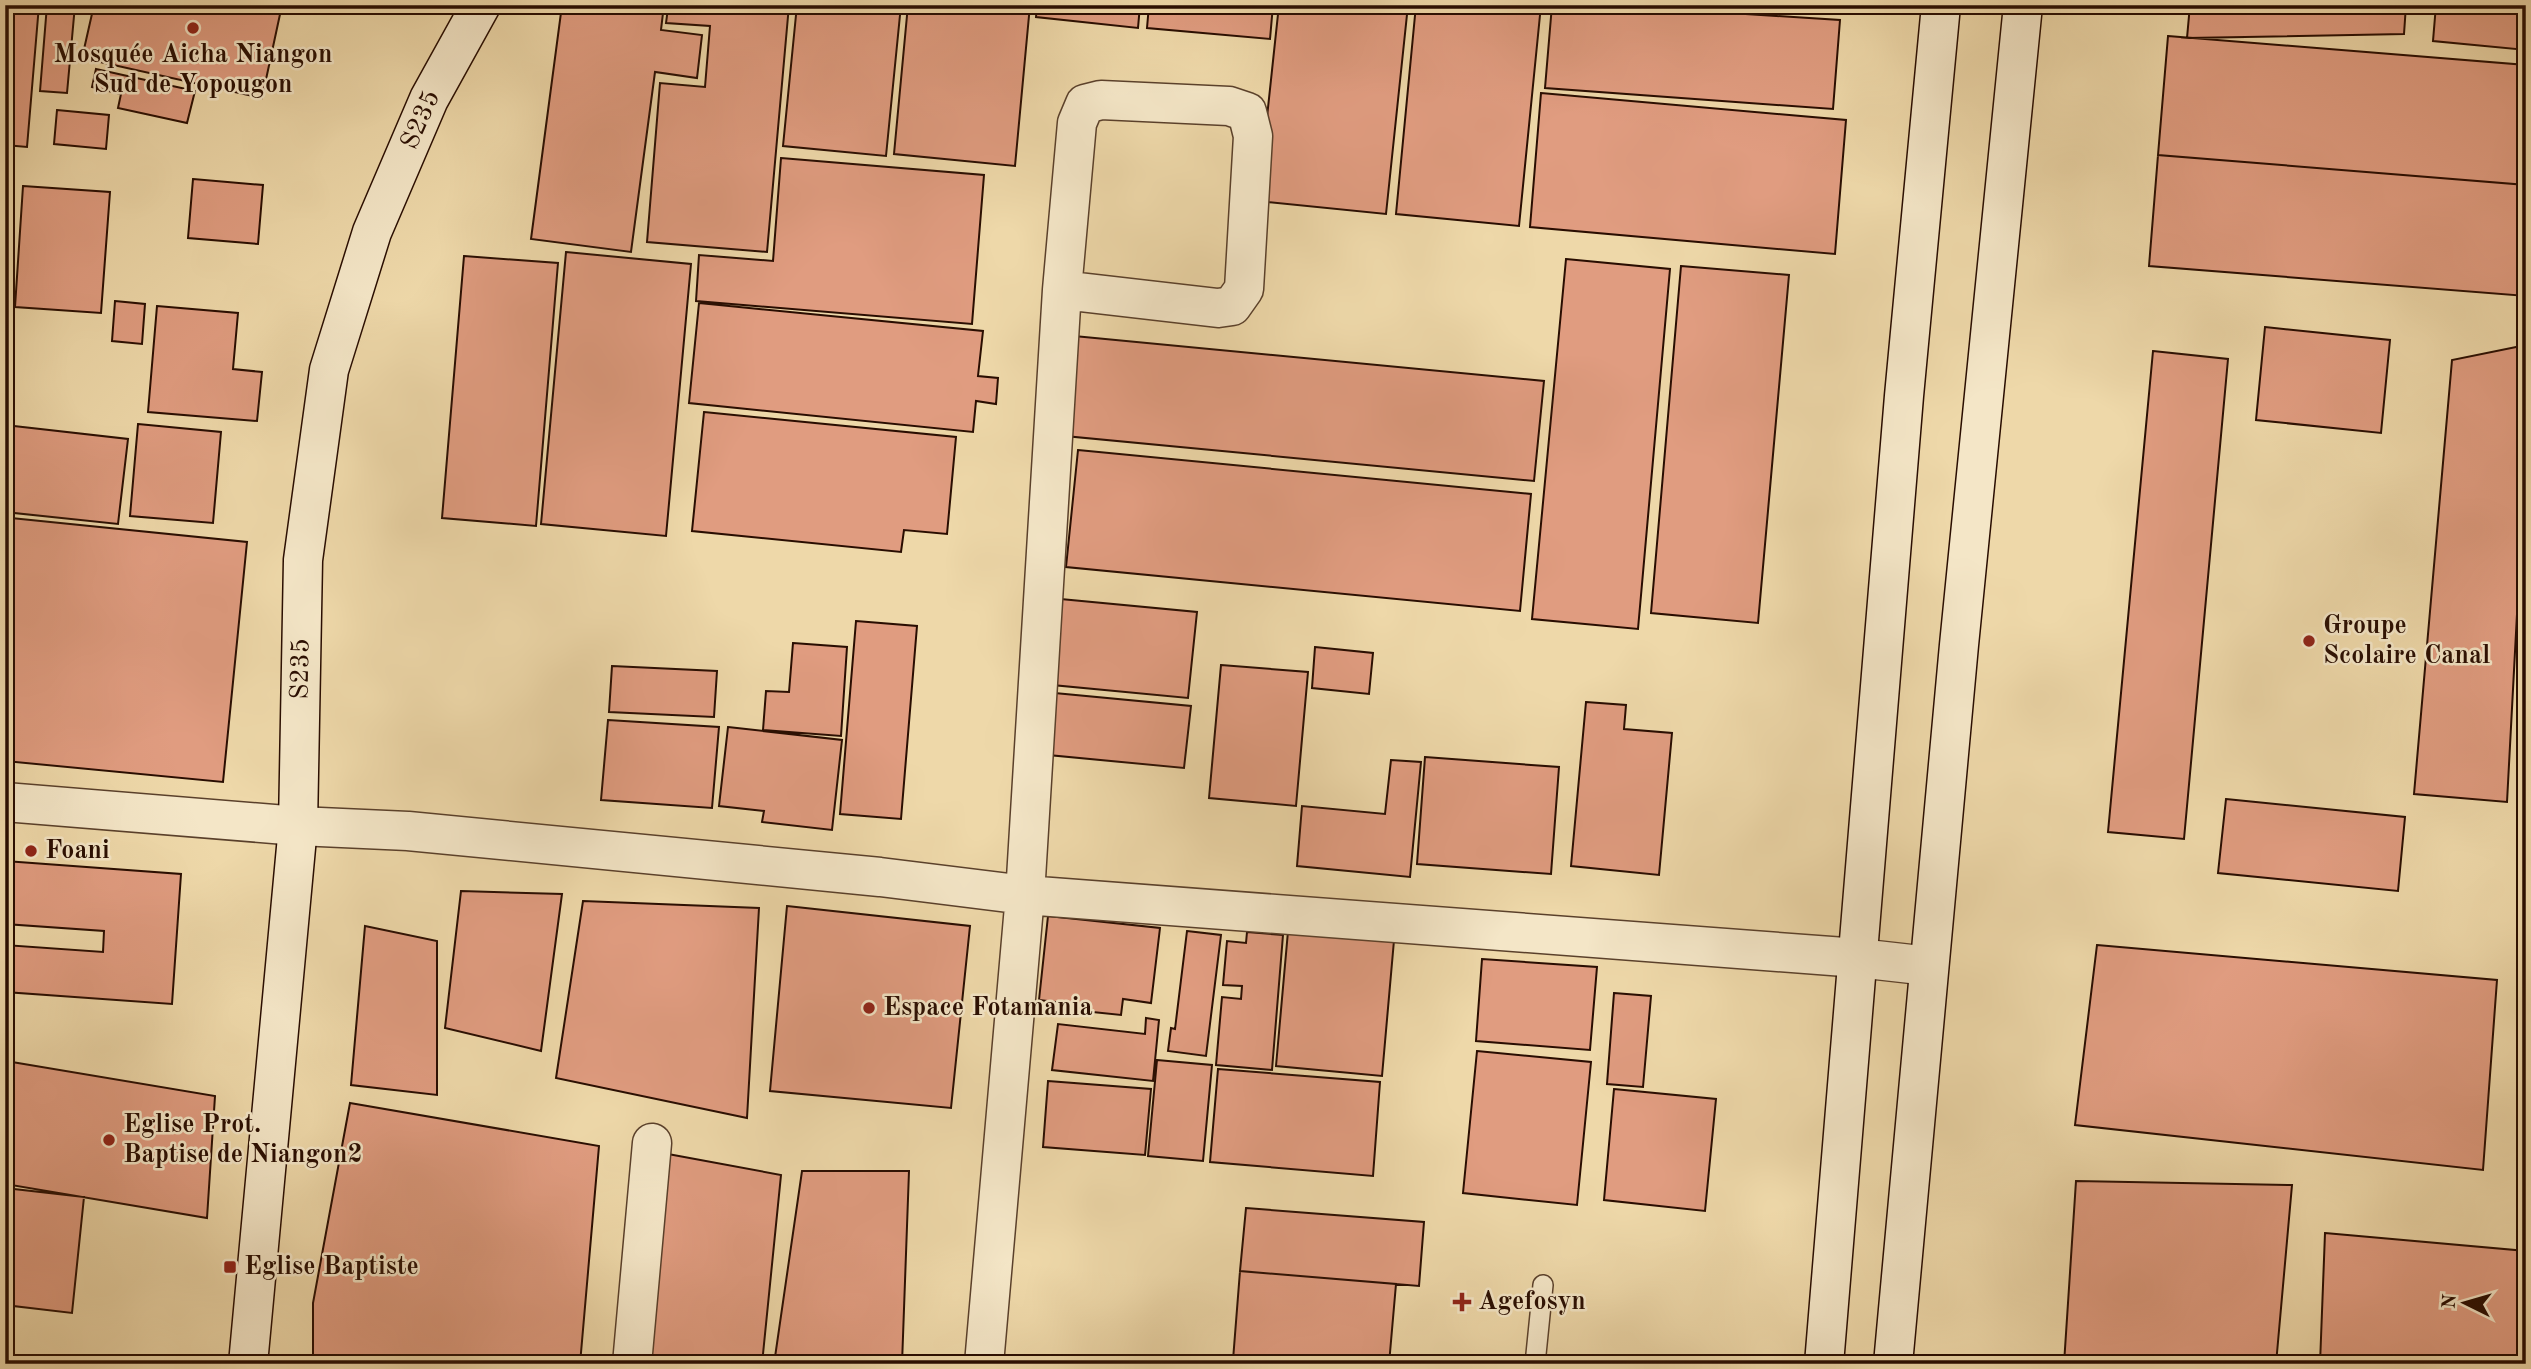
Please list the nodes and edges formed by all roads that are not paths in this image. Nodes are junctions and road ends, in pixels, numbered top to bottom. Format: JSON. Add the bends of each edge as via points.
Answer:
{"nodes":[{"id":1,"x":481,"y":5,"type":"edge"},
{"id":2,"x":1941,"y":5,"type":"edge"},
{"id":3,"x":2023,"y":5,"type":"edge"},
{"id":4,"x":1062,"y":290,"type":"junction"},
{"id":5,"x":5,"y":802,"type":"edge"},
{"id":6,"x":298,"y":826,"type":"junction"},
{"id":7,"x":1025,"y":895,"type":"junction"},
{"id":8,"x":1858,"y":958,"type":"junction"},
{"id":9,"x":1929,"y":965,"type":"junction"},
{"id":10,"x":652,"y":1143,"type":"dead end"},
{"id":11,"x":1543,"y":1285,"type":"dead end"},
{"id":12,"x":248,"y":1364,"type":"edge"},
{"id":13,"x":632,"y":1364,"type":"edge"},
{"id":14,"x":984,"y":1364,"type":"edge"},
{"id":15,"x":1535,"y":1364,"type":"edge"},
{"id":16,"x":1824,"y":1364,"type":"edge"},
{"id":17,"x":1893,"y":1364,"type":"edge"}],
"edges":[{"from":1,"to":6,"type":"street","name":"S235","via":[[429,99],[372,232],[329,370],[303,560]]},
{"from":2,"to":8,"type":"street"},
{"from":3,"to":9,"type":"street"},
{"from":4,"to":4,"type":"street","via":[[1232,306],[1244,289],[1253,136],[1247,112],[1229,106],[1101,100],[1085,104],[1077,123]]},
{"from":4,"to":7,"type":"street"},
{"from":5,"to":6,"type":"street"},
{"from":6,"to":7,"type":"street","via":[[462,836]]},
{"from":6,"to":12,"type":"street","name":"S235"},
{"from":7,"to":8,"type":"street"},
{"from":7,"to":14,"type":"street"},
{"from":8,"to":9,"type":"street"},
{"from":8,"to":16,"type":"street"},
{"from":9,"to":17,"type":"street"},
{"from":10,"to":13,"type":"street"},
{"from":11,"to":15,"type":"lane"}]}
